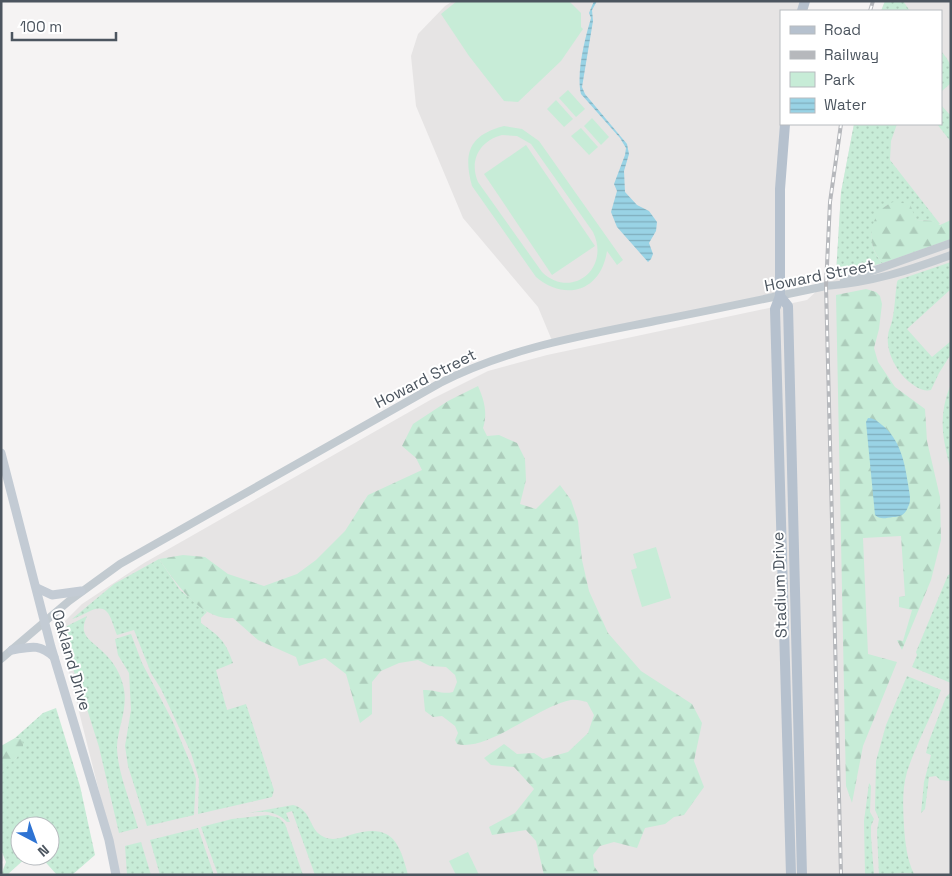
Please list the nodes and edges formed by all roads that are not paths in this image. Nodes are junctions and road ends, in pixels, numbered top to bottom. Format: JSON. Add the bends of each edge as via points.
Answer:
{"nodes":[{"id":1,"x":785,"y":125,"type":"edge"},
{"id":2,"x":951,"y":243,"type":"edge"},
{"id":3,"x":951,"y":255,"type":"edge"},
{"id":4,"x":830,"y":286,"type":"junction"},
{"id":5,"x":780,"y":296,"type":"junction"},
{"id":6,"x":1,"y":453,"type":"edge"},
{"id":7,"x":37,"y":588,"type":"junction"},
{"id":8,"x":81,"y":591,"type":"junction"},
{"id":9,"x":45,"y":622,"type":"junction"},
{"id":10,"x":12,"y":650,"type":"junction"},
{"id":11,"x":54,"y":657,"type":"junction"},
{"id":12,"x":1,"y":659,"type":"edge"},
{"id":13,"x":116,"y":875,"type":"edge"},
{"id":14,"x":790,"y":875,"type":"edge"},
{"id":15,"x":802,"y":875,"type":"edge"}],
"edges":[{"from":1,"to":5,"type":"main road","name":"Stadium Drive","via":[[780,189]]},
{"from":2,"to":4,"type":"street"},
{"from":3,"to":4,"type":"street","name":"Howard Street","via":[[864,282]]},
{"from":4,"to":5,"type":"street","name":"Howard Street"},
{"from":5,"to":8,"type":"street","name":"Howard Street","via":[[570,338],[512,353],[472,368],[440,382],[120,564]]},
{"from":5,"to":14,"type":"main road","name":"Stadium Drive","via":[[775,309]]},
{"from":5,"to":15,"type":"main road","name":"Stadium Drive","via":[[788,306]]},
{"from":6,"to":7,"type":"main road","name":"Oakland Drive"},
{"from":7,"to":8,"type":"main road","via":[[52,595]]},
{"from":7,"to":9,"type":"main road","name":"Oakland Drive"},
{"from":8,"to":9,"type":"street","name":"Howard Street"},
{"from":9,"to":10,"type":"street","name":"Howard Street"},
{"from":9,"to":11,"type":"main road","name":"Oakland Drive"},
{"from":10,"to":11,"type":"main road","via":[[42,648]]},
{"from":10,"to":12,"type":"street","name":"Howard Street"},
{"from":11,"to":13,"type":"main road","name":"Oakland Drive","via":[[109,840]]}]}
